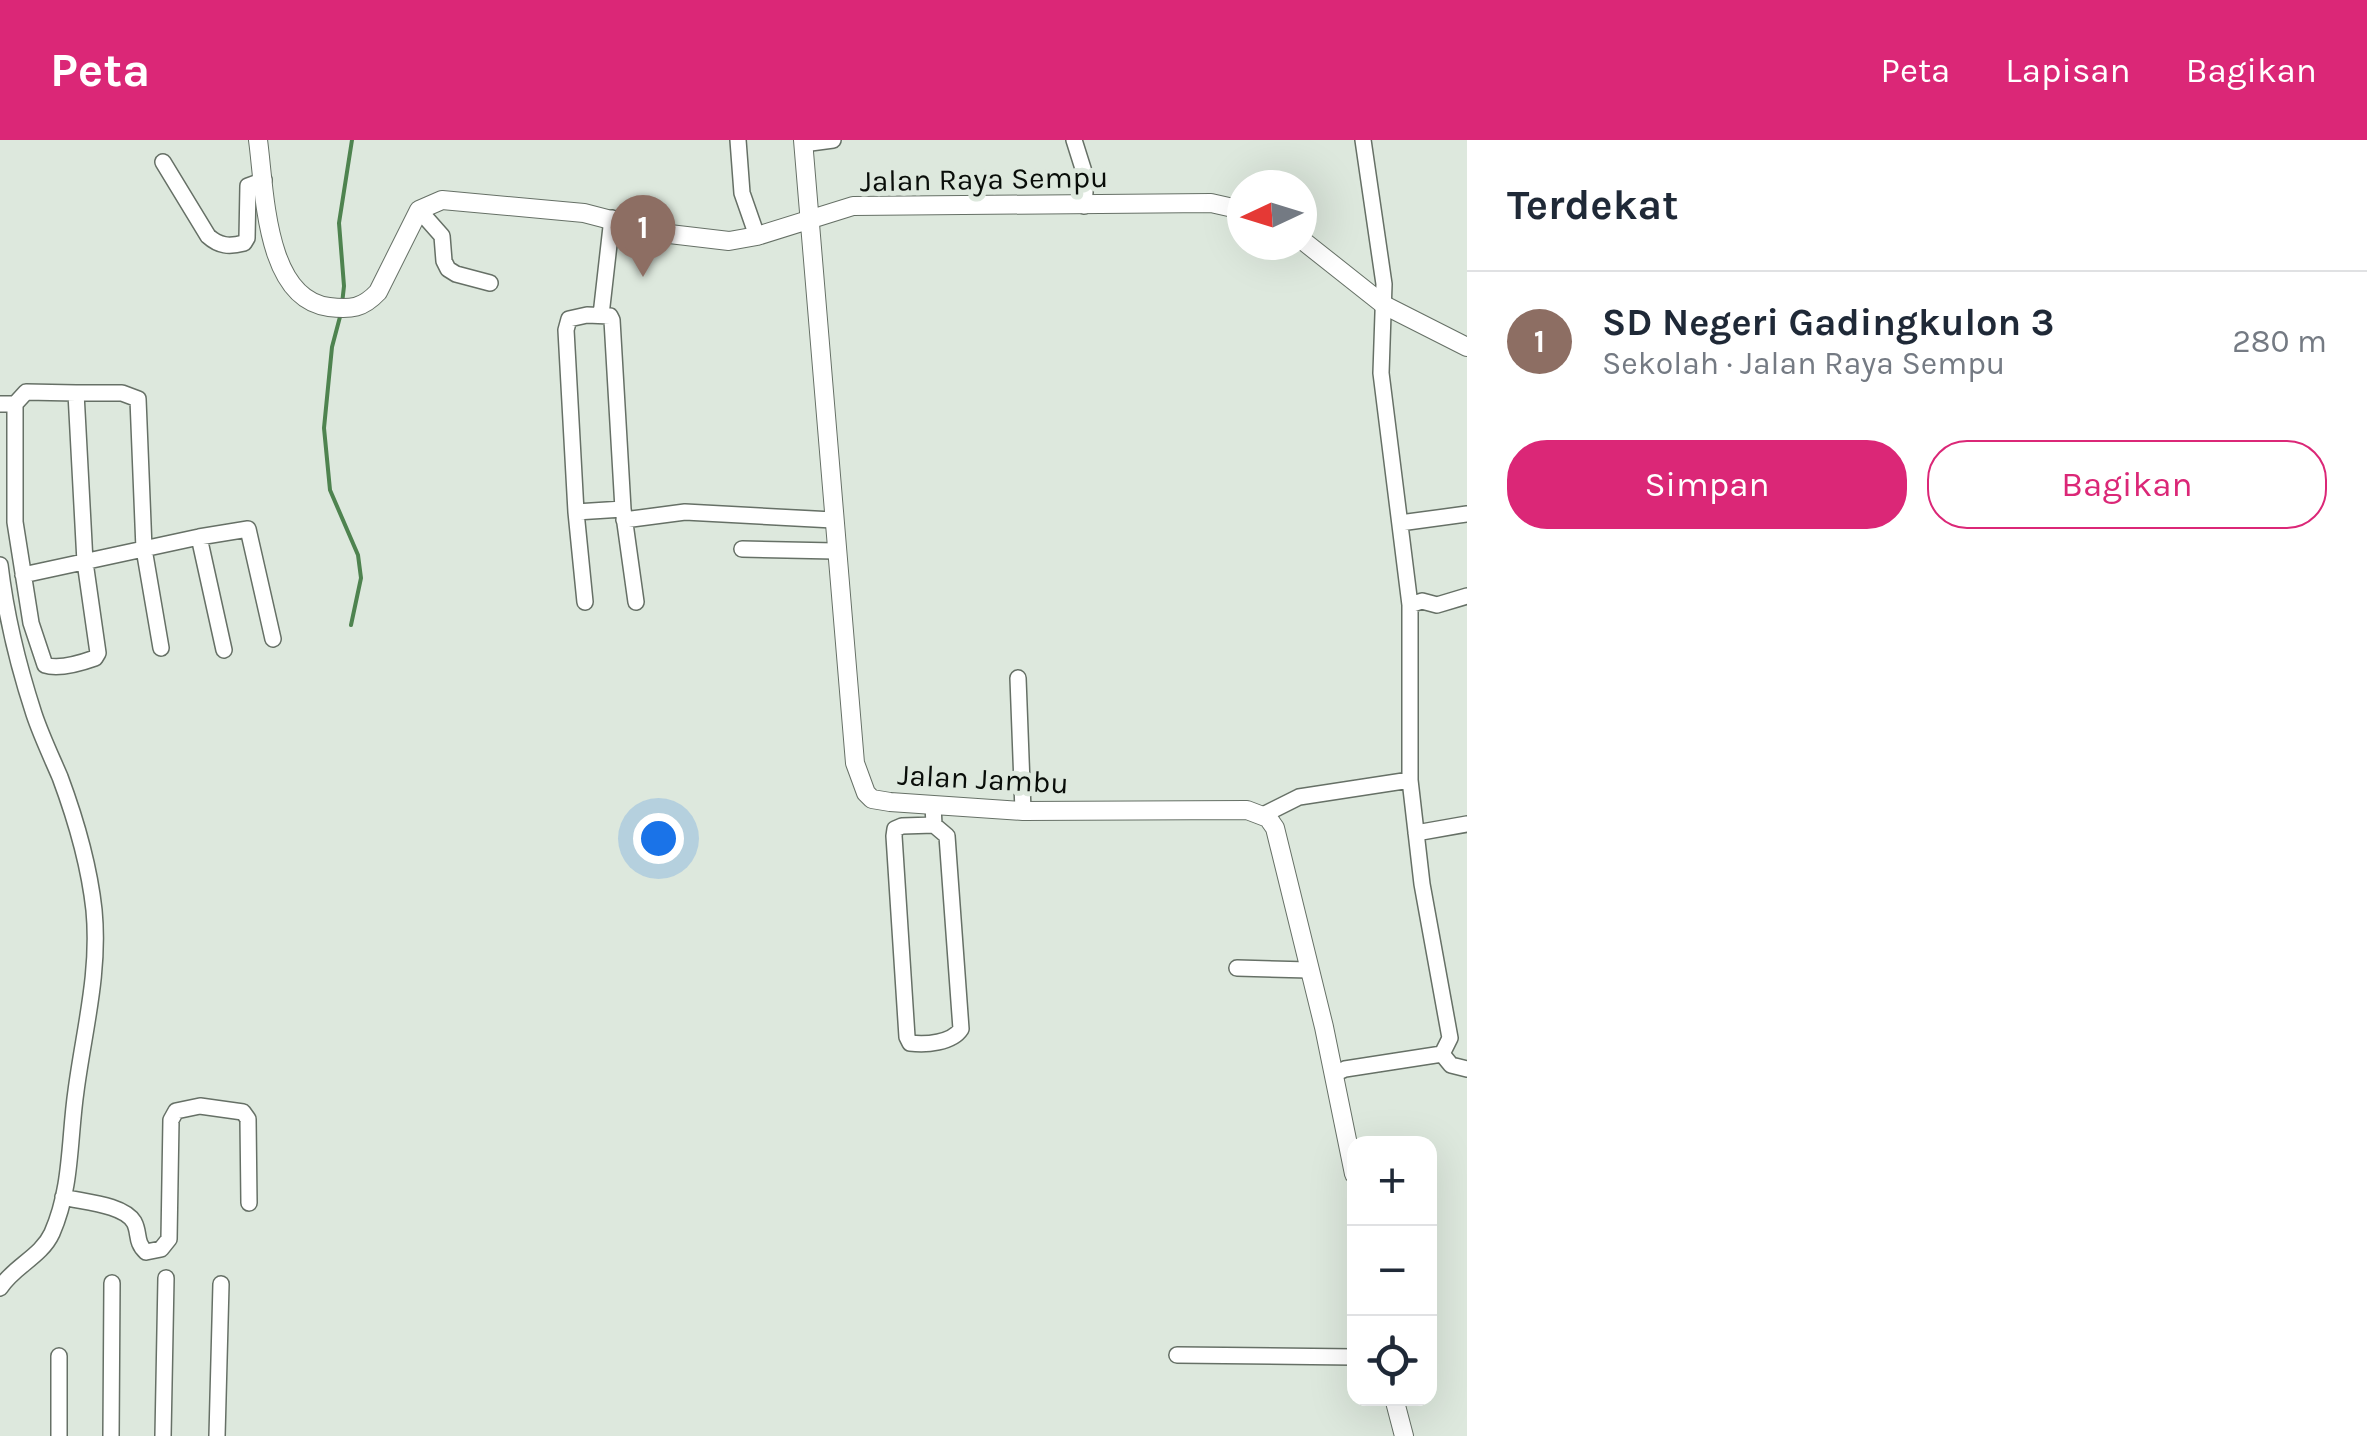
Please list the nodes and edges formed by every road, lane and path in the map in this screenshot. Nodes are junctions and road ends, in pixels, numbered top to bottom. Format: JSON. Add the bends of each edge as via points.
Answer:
{"nodes":[{"id":1,"x":258,"y":140,"type":"edge"},
{"id":2,"x":738,"y":140,"type":"edge"},
{"id":3,"x":833,"y":140,"type":"edge"},
{"id":4,"x":1074,"y":140,"type":"edge"},
{"id":5,"x":1363,"y":140,"type":"edge"},
{"id":6,"x":803,"y":142,"type":"edge"},
{"id":7,"x":163,"y":162,"type":"dead end"},
{"id":8,"x":264,"y":180,"type":"junction"},
{"id":9,"x":1084,"y":206,"type":"junction"},
{"id":10,"x":1227,"y":206,"type":"edge"},
{"id":11,"x":419,"y":210,"type":"junction"},
{"id":12,"x":808,"y":217,"type":"junction"},
{"id":13,"x":612,"y":218,"type":"junction"},
{"id":14,"x":757,"y":236,"type":"junction"},
{"id":15,"x":1317,"y":252,"type":"edge"},
{"id":16,"x":490,"y":282,"type":"dead end"},
{"id":17,"x":1384,"y":305,"type":"junction"},
{"id":18,"x":601,"y":315,"type":"junction"},
{"id":19,"x":1467,"y":346,"type":"edge"},
{"id":20,"x":76,"y":393,"type":"junction"},
{"id":21,"x":8,"y":404,"type":"edge"},
{"id":22,"x":576,"y":512,"type":"junction"},
{"id":23,"x":1467,"y":514,"type":"edge"},
{"id":24,"x":623,"y":515,"type":"junction"},
{"id":25,"x":833,"y":520,"type":"junction"},
{"id":26,"x":1400,"y":524,"type":"junction"},
{"id":27,"x":199,"y":536,"type":"junction"},
{"id":28,"x":144,"y":549,"type":"junction"},
{"id":29,"x":742,"y":549,"type":"dead end"},
{"id":30,"x":835,"y":550,"type":"junction"},
{"id":31,"x":85,"y":562,"type":"junction"},
{"id":32,"x":0,"y":565,"type":"edge"},
{"id":33,"x":23,"y":575,"type":"junction"},
{"id":34,"x":1467,"y":596,"type":"edge"},
{"id":35,"x":586,"y":602,"type":"dead end"},
{"id":36,"x":636,"y":602,"type":"dead end"},
{"id":37,"x":1410,"y":605,"type":"junction"},
{"id":38,"x":3,"y":610,"type":"edge"},
{"id":39,"x":272,"y":639,"type":"dead end"},
{"id":40,"x":161,"y":648,"type":"dead end"},
{"id":41,"x":224,"y":650,"type":"dead end"},
{"id":42,"x":1018,"y":678,"type":"dead end"},
{"id":43,"x":1410,"y":780,"type":"junction"},
{"id":44,"x":933,"y":805,"type":"junction"},
{"id":45,"x":1023,"y":810,"type":"junction"},
{"id":46,"x":1262,"y":815,"type":"junction"},
{"id":47,"x":1467,"y":824,"type":"edge"},
{"id":48,"x":934,"y":825,"type":"junction"},
{"id":49,"x":1416,"y":833,"type":"junction"},
{"id":50,"x":1238,"y":968,"type":"dead end"},
{"id":51,"x":1309,"y":970,"type":"junction"},
{"id":52,"x":1442,"y":1054,"type":"junction"},
{"id":53,"x":1467,"y":1069,"type":"edge"},
{"id":54,"x":1334,"y":1074,"type":"junction"},
{"id":55,"x":1347,"y":1139,"type":"edge"},
{"id":56,"x":63,"y":1197,"type":"junction"},
{"id":57,"x":249,"y":1203,"type":"dead end"},
{"id":58,"x":166,"y":1278,"type":"dead end"},
{"id":59,"x":112,"y":1283,"type":"dead end"},
{"id":60,"x":221,"y":1284,"type":"dead end"},
{"id":61,"x":0,"y":1288,"type":"edge"},
{"id":62,"x":1178,"y":1355,"type":"dead end"},
{"id":63,"x":59,"y":1356,"type":"dead end"},
{"id":64,"x":1347,"y":1357,"type":"edge"},
{"id":65,"x":1396,"y":1406,"type":"edge"},
{"id":66,"x":59,"y":1436,"type":"edge"},
{"id":67,"x":111,"y":1436,"type":"edge"},
{"id":68,"x":164,"y":1436,"type":"edge"},
{"id":69,"x":217,"y":1436,"type":"edge"},
{"id":70,"x":1404,"y":1436,"type":"edge"}],
"edges":[{"from":1,"to":8,"type":"street"},
{"from":2,"to":14,"type":"street","via":[[742,193]]},
{"from":3,"to":6,"type":"street"},
{"from":4,"to":9,"type":"street","via":[[1086,178]]},
{"from":5,"to":17,"type":"street"},
{"from":6,"to":12,"type":"street","name":"Jalan Jambu"},
{"from":7,"to":8,"type":"street","via":[[216,244],[244,243],[248,186]]},
{"from":8,"to":11,"type":"street","via":[[280,267],[299,295],[318,306],[369,302]]},
{"from":9,"to":10,"type":"street","name":"Jalan Raya Sempu"},
{"from":9,"to":12,"type":"street","name":"Jalan Raya Sempu","via":[[853,206]]},
{"from":11,"to":13,"type":"street","name":"Jalan Raya Sempu","via":[[442,200]]},
{"from":11,"to":16,"type":"street","via":[[442,236],[448,269]]},
{"from":12,"to":14,"type":"street","name":"Jalan Raya Sempu"},
{"from":12,"to":25,"type":"street","name":"Jalan Jambu"},
{"from":13,"to":14,"type":"street","name":"Jalan Raya Sempu","via":[[697,238]]},
{"from":13,"to":18,"type":"street"},
{"from":15,"to":17,"type":"street"},
{"from":17,"to":19,"type":"street"},
{"from":17,"to":26,"type":"street","via":[[1380,373]]},
{"from":18,"to":22,"type":"street","via":[[566,323]]},
{"from":18,"to":24,"type":"street","via":[[610,316],[613,327]]},
{"from":20,"to":21,"type":"street","via":[[26,392]]},
{"from":20,"to":28,"type":"street","via":[[138,399]]},
{"from":20,"to":31,"type":"street"},
{"from":21,"to":33,"type":"street"},
{"from":22,"to":24,"type":"street"},
{"from":22,"to":35,"type":"street"},
{"from":23,"to":26,"type":"street"},
{"from":24,"to":25,"type":"street"},
{"from":24,"to":36,"type":"street"},
{"from":25,"to":30,"type":"street","name":"Jalan Jambu"},
{"from":26,"to":37,"type":"street"},
{"from":27,"to":28,"type":"street"},
{"from":27,"to":39,"type":"street","via":[[250,530]]},
{"from":27,"to":41,"type":"street"},
{"from":28,"to":31,"type":"street"},
{"from":28,"to":40,"type":"street"},
{"from":29,"to":30,"type":"street"},
{"from":30,"to":44,"type":"street","name":"Jalan Jambu","via":[[860,782],[872,799]]},
{"from":31,"to":33,"type":"street"},
{"from":31,"to":33,"type":"street","via":[[98,652],[86,661],[46,664]]},
{"from":32,"to":38,"type":"street"},
{"from":34,"to":37,"type":"street"},
{"from":37,"to":43,"type":"street"},
{"from":38,"to":56,"type":"street","via":[[82,846],[94,910],[93,1000]]},
{"from":42,"to":45,"type":"street"},
{"from":43,"to":46,"type":"street","via":[[1299,796]]},
{"from":43,"to":49,"type":"street"},
{"from":44,"to":45,"type":"street","name":"Jalan Jambu"},
{"from":44,"to":48,"type":"street"},
{"from":45,"to":46,"type":"street","name":"Jalan Jambu"},
{"from":46,"to":51,"type":"street","via":[[1275,828]]},
{"from":47,"to":49,"type":"street"},
{"from":48,"to":48,"type":"street","via":[[947,836],[961,1029],[952,1039],[916,1044],[907,1037],[894,836],[902,826]]},
{"from":49,"to":52,"type":"street","via":[[1450,1038]]},
{"from":50,"to":51,"type":"street"},
{"from":51,"to":54,"type":"street"},
{"from":52,"to":53,"type":"street"},
{"from":52,"to":54,"type":"street"},
{"from":54,"to":55,"type":"street"},
{"from":56,"to":57,"type":"street","via":[[122,1212],[135,1223],[141,1248],[161,1249],[169,1239],[172,1120],[176,1111],[200,1106],[243,1112],[248,1119]]},
{"from":56,"to":61,"type":"street","via":[[43,1248]]},
{"from":58,"to":68,"type":"street"},
{"from":59,"to":67,"type":"street"},
{"from":60,"to":69,"type":"street"},
{"from":62,"to":64,"type":"street"},
{"from":63,"to":66,"type":"street"},
{"from":65,"to":70,"type":"street"}]}
